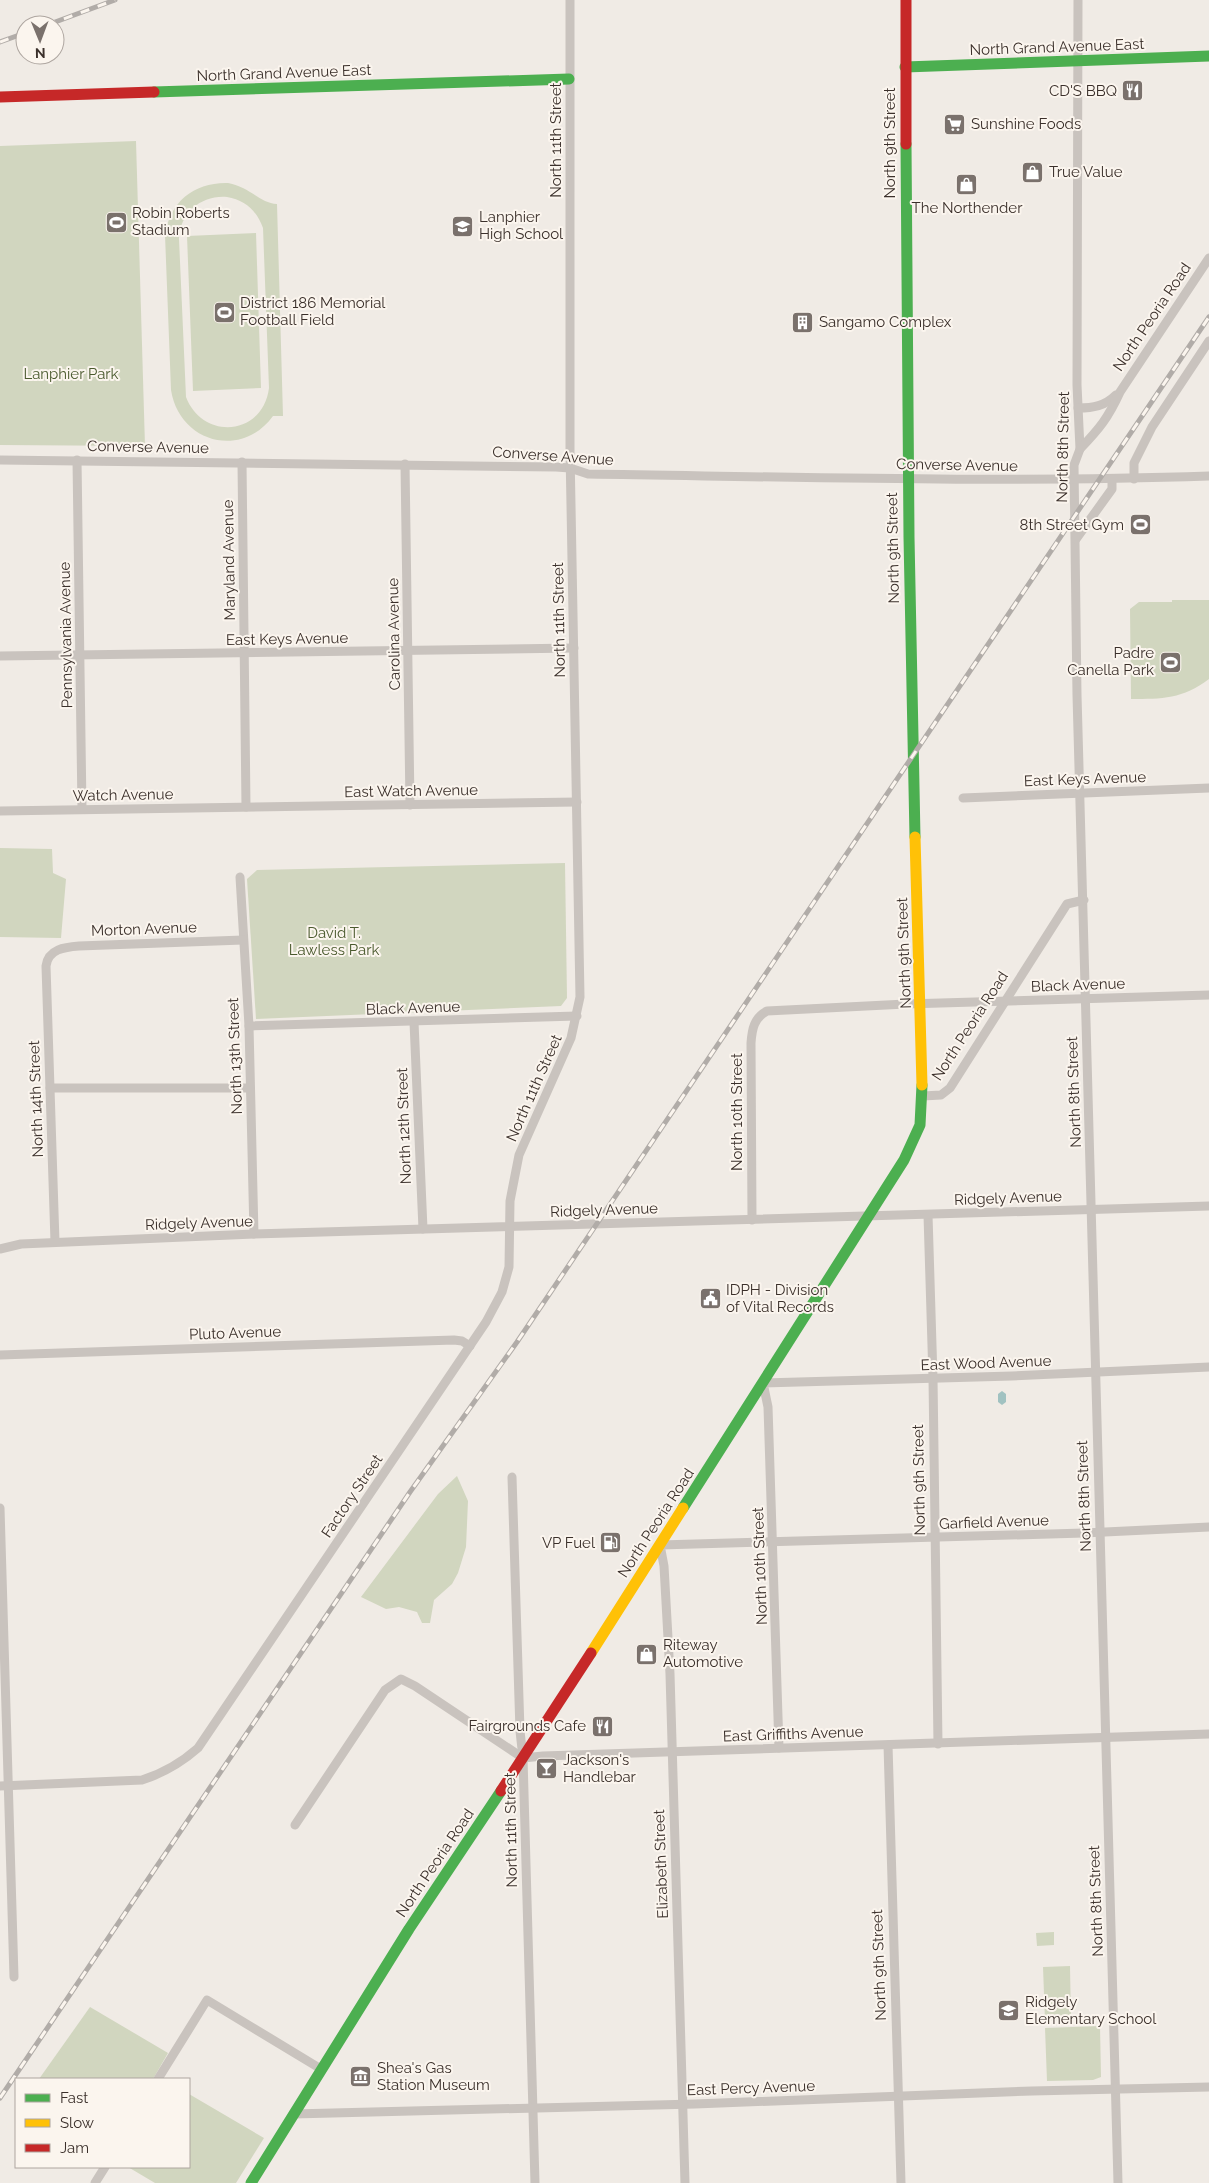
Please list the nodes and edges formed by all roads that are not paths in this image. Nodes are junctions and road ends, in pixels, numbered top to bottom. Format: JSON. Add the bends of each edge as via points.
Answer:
{"nodes":[{"id":1,"x":570,"y":0,"type":"edge"},
{"id":2,"x":906,"y":0,"type":"edge"},
{"id":3,"x":1078,"y":0,"type":"edge"},
{"id":4,"x":1209,"y":56,"type":"edge"},
{"id":5,"x":1078,"y":61,"type":"junction"},
{"id":6,"x":905,"y":67,"type":"junction"},
{"id":7,"x":569,"y":80,"type":"junction"},
{"id":8,"x":0,"y":97,"type":"edge"},
{"id":9,"x":1209,"y":258,"type":"edge"},
{"id":10,"x":1209,"y":341,"type":"edge"},
{"id":11,"x":1120,"y":392,"type":"junction"},
{"id":12,"x":1078,"y":408,"type":"junction"},
{"id":13,"x":1080,"y":448,"type":"junction"},
{"id":14,"x":0,"y":460,"type":"edge"},
{"id":15,"x":77,"y":460,"type":"junction"},
{"id":16,"x":242,"y":462,"type":"junction"},
{"id":17,"x":406,"y":464,"type":"junction"},
{"id":18,"x":570,"y":468,"type":"junction"},
{"id":19,"x":1209,"y":476,"type":"edge"},
{"id":20,"x":907,"y":478,"type":"junction"},
{"id":21,"x":1134,"y":478,"type":"junction"},
{"id":22,"x":1112,"y":479,"type":"junction"},
{"id":23,"x":1074,"y":480,"type":"junction"},
{"id":24,"x":1076,"y":539,"type":"junction"},
{"id":25,"x":574,"y":648,"type":"junction"},
{"id":26,"x":407,"y":652,"type":"junction"},
{"id":27,"x":244,"y":654,"type":"junction"},
{"id":28,"x":80,"y":655,"type":"junction"},
{"id":29,"x":0,"y":656,"type":"edge"},
{"id":30,"x":1209,"y":788,"type":"edge"},
{"id":31,"x":1080,"y":792,"type":"junction"},
{"id":32,"x":963,"y":798,"type":"dead end"},
{"id":33,"x":577,"y":802,"type":"junction"},
{"id":34,"x":410,"y":805,"type":"junction"},
{"id":35,"x":246,"y":807,"type":"junction"},
{"id":36,"x":82,"y":809,"type":"junction"},
{"id":37,"x":0,"y":811,"type":"edge"},
{"id":38,"x":240,"y":877,"type":"dead end"},
{"id":39,"x":1084,"y":900,"type":"junction"},
{"id":40,"x":243,"y":940,"type":"junction"},
{"id":41,"x":49,"y":956,"type":"joint"},
{"id":42,"x":1209,"y":995,"type":"edge"},
{"id":43,"x":1086,"y":998,"type":"junction"},
{"id":44,"x":1005,"y":1001,"type":"junction"},
{"id":45,"x":920,"y":1004,"type":"junction"},
{"id":46,"x":768,"y":1011,"type":"joint"},
{"id":47,"x":577,"y":1016,"type":"junction"},
{"id":48,"x":414,"y":1022,"type":"junction"},
{"id":49,"x":249,"y":1026,"type":"junction"},
{"id":50,"x":50,"y":1088,"type":"junction"},
{"id":51,"x":250,"y":1088,"type":"junction"},
{"id":52,"x":923,"y":1096,"type":"junction"},
{"id":53,"x":1209,"y":1206,"type":"edge"},
{"id":54,"x":1091,"y":1208,"type":"junction"},
{"id":55,"x":928,"y":1215,"type":"junction"},
{"id":56,"x":869,"y":1216,"type":"junction"},
{"id":57,"x":752,"y":1220,"type":"junction"},
{"id":58,"x":510,"y":1227,"type":"junction"},
{"id":59,"x":423,"y":1229,"type":"junction"},
{"id":60,"x":254,"y":1234,"type":"junction"},
{"id":61,"x":54,"y":1242,"type":"junction"},
{"id":62,"x":0,"y":1249,"type":"edge"},
{"id":63,"x":470,"y":1346,"type":"junction"},
{"id":64,"x":0,"y":1355,"type":"edge"},
{"id":65,"x":1209,"y":1367,"type":"edge"},
{"id":66,"x":1095,"y":1372,"type":"junction"},
{"id":67,"x":933,"y":1378,"type":"junction"},
{"id":68,"x":763,"y":1383,"type":"junction"},
{"id":69,"x":512,"y":1477,"type":"dead end"},
{"id":70,"x":0,"y":1508,"type":"edge"},
{"id":71,"x":1209,"y":1527,"type":"edge"},
{"id":72,"x":1099,"y":1532,"type":"junction"},
{"id":73,"x":936,"y":1537,"type":"junction"},
{"id":74,"x":773,"y":1542,"type":"junction"},
{"id":75,"x":660,"y":1545,"type":"junction"},
{"id":76,"x":1209,"y":1734,"type":"edge"},
{"id":77,"x":1105,"y":1737,"type":"junction"},
{"id":78,"x":938,"y":1744,"type":"junction"},
{"id":79,"x":888,"y":1745,"type":"junction"},
{"id":80,"x":779,"y":1748,"type":"junction"},
{"id":81,"x":672,"y":1752,"type":"junction"},
{"id":82,"x":523,"y":1758,"type":"junction"},
{"id":83,"x":4,"y":1786,"type":"edge"},
{"id":84,"x":295,"y":1825,"type":"dead end"},
{"id":85,"x":14,"y":1977,"type":"dead end"},
{"id":86,"x":321,"y":2070,"type":"junction"},
{"id":87,"x":159,"y":2078,"type":"edge"},
{"id":88,"x":1209,"y":2087,"type":"edge"},
{"id":89,"x":1116,"y":2089,"type":"junction"},
{"id":90,"x":898,"y":2095,"type":"junction"},
{"id":91,"x":682,"y":2104,"type":"junction"},
{"id":92,"x":533,"y":2108,"type":"junction"},
{"id":93,"x":294,"y":2114,"type":"junction"},
{"id":94,"x":104,"y":2168,"type":"edge"},
{"id":95,"x":95,"y":2183,"type":"edge"},
{"id":96,"x":251,"y":2183,"type":"edge"},
{"id":97,"x":535,"y":2183,"type":"edge"},
{"id":98,"x":685,"y":2183,"type":"edge"},
{"id":99,"x":901,"y":2183,"type":"edge"},
{"id":100,"x":1118,"y":2183,"type":"edge"}],
"edges":[{"from":1,"to":7,"type":"street","name":"North 11th Street"},
{"from":2,"to":6,"type":"main road","name":"North 9th Street"},
{"from":3,"to":5,"type":"street","name":"North 8th Street"},
{"from":4,"to":5,"type":"main road","name":"North Grand Avenue East"},
{"from":5,"to":6,"type":"main road","name":"North Grand Avenue East"},
{"from":5,"to":12,"type":"street","name":"North 8th Street"},
{"from":6,"to":20,"type":"main road","name":"North 9th Street"},
{"from":7,"to":8,"type":"main road","name":"North Grand Avenue East"},
{"from":7,"to":18,"type":"street","name":"North 11th Street"},
{"from":9,"to":11,"type":"street","name":"North Peoria Road"},
{"from":10,"to":21,"type":"street","via":[[1152,427],[1134,463]]},
{"from":11,"to":12,"type":"street","name":"North Peoria Road","via":[[1109,402],[1093,408]]},
{"from":11,"to":13,"type":"street","name":"North Peoria Road","via":[[1098,431]]},
{"from":12,"to":13,"type":"street","name":"North 8th Street"},
{"from":13,"to":23,"type":"street","name":"North 8th Street","via":[[1075,458]]},
{"from":14,"to":15,"type":"street","name":"Converse Avenue"},
{"from":15,"to":16,"type":"street","name":"Converse Avenue"},
{"from":15,"to":28,"type":"street","name":"Pennsylvania Avenue"},
{"from":16,"to":17,"type":"street","name":"Converse Avenue"},
{"from":16,"to":27,"type":"street","name":"Maryland Avenue"},
{"from":17,"to":18,"type":"street","name":"Converse Avenue"},
{"from":17,"to":26,"type":"street","name":"Carolina Avenue"},
{"from":18,"to":20,"type":"street","name":"Converse Avenue","via":[[588,474]]},
{"from":18,"to":25,"type":"street","name":"North 11th Street"},
{"from":19,"to":21,"type":"street","name":"Converse Avenue"},
{"from":20,"to":23,"type":"street","name":"Converse Avenue"},
{"from":20,"to":45,"type":"main road","name":"North 9th Street"},
{"from":21,"to":22,"type":"street","name":"Converse Avenue"},
{"from":22,"to":23,"type":"street","name":"Converse Avenue"},
{"from":22,"to":24,"type":"street","via":[[1112,489]]},
{"from":23,"to":24,"type":"street","name":"North 8th Street"},
{"from":24,"to":31,"type":"street","name":"North 8th Street"},
{"from":25,"to":26,"type":"street","name":"East Keys Avenue"},
{"from":25,"to":33,"type":"street","name":"North 11th Street"},
{"from":26,"to":27,"type":"street","name":"East Keys Avenue"},
{"from":26,"to":34,"type":"street","name":"Carolina Avenue"},
{"from":27,"to":28,"type":"street","name":"East Keys Avenue"},
{"from":27,"to":35,"type":"street","name":"Maryland Avenue"},
{"from":28,"to":29,"type":"street","name":"East Keys Avenue"},
{"from":28,"to":36,"type":"street","name":"Pennsylvania Avenue"},
{"from":30,"to":31,"type":"street","name":"East Keys Avenue"},
{"from":31,"to":32,"type":"street","name":"East Keys Avenue"},
{"from":31,"to":39,"type":"street","name":"North 8th Street"},
{"from":33,"to":34,"type":"street","name":"East Watch Avenue"},
{"from":33,"to":47,"type":"street","name":"North 11th Street","via":[[580,996]]},
{"from":34,"to":35,"type":"street","name":"East Watch Avenue"},
{"from":35,"to":36,"type":"street","name":"Watch Avenue"},
{"from":36,"to":37,"type":"street","name":"Watch Avenue"},
{"from":38,"to":40,"type":"street","name":"North 13th Street"},
{"from":39,"to":43,"type":"street","name":"North 8th Street"},
{"from":39,"to":44,"type":"street","name":"North Peoria Road","via":[[1067,904]]},
{"from":40,"to":41,"type":"street","name":"Morton Avenue","via":[[64,947]]},
{"from":40,"to":49,"type":"street","name":"North 13th Street"},
{"from":41,"to":50,"type":"street","name":"North 14th Street","via":[[46,966]]},
{"from":42,"to":43,"type":"street","name":"Black Avenue"},
{"from":43,"to":44,"type":"street","name":"Black Avenue"},
{"from":43,"to":54,"type":"street","name":"North 8th Street"},
{"from":44,"to":45,"type":"street","name":"Black Avenue"},
{"from":44,"to":52,"type":"street","name":"North Peoria Road","via":[[950,1088],[941,1095]]},
{"from":45,"to":46,"type":"street","name":"Black Avenue"},
{"from":45,"to":52,"type":"main road","name":"North 9th Street"},
{"from":46,"to":57,"type":"street","name":"North 10th Street","via":[[754,1025],[751,1043]]},
{"from":47,"to":48,"type":"street","name":"Black Avenue"},
{"from":47,"to":58,"type":"street","name":"North 11th Street","via":[[562,1062],[519,1155],[511,1192]]},
{"from":48,"to":49,"type":"street","name":"Black Avenue"},
{"from":48,"to":59,"type":"street","name":"North 12th Street"},
{"from":49,"to":51,"type":"street","name":"North 13th Street"},
{"from":50,"to":51,"type":"street"},
{"from":50,"to":61,"type":"street","name":"North 14th Street"},
{"from":51,"to":60,"type":"street","name":"North 13th Street"},
{"from":52,"to":56,"type":"main road","name":"North Peoria Road","via":[[920,1125],[912,1145]]},
{"from":53,"to":54,"type":"street","name":"Ridgely Avenue"},
{"from":54,"to":55,"type":"street","name":"Ridgely Avenue"},
{"from":54,"to":66,"type":"street","name":"North 8th Street"},
{"from":55,"to":56,"type":"street","name":"Ridgely Avenue"},
{"from":55,"to":67,"type":"street","name":"North 9th Street"},
{"from":56,"to":57,"type":"street","name":"Ridgely Avenue"},
{"from":56,"to":68,"type":"main road","name":"North Peoria Road"},
{"from":57,"to":58,"type":"street","name":"Ridgely Avenue"},
{"from":58,"to":59,"type":"street","name":"Ridgely Avenue"},
{"from":58,"to":63,"type":"street","name":"Factory Street","via":[[509,1268],[502,1292]]},
{"from":59,"to":60,"type":"street","name":"Ridgely Avenue"},
{"from":60,"to":61,"type":"street","name":"Ridgely Avenue"},
{"from":61,"to":62,"type":"street","name":"Ridgely Avenue"},
{"from":63,"to":64,"type":"street","name":"Pluto Avenue","via":[[454,1340]]},
{"from":63,"to":83,"type":"street","name":"Factory Street","via":[[205,1739],[180,1763],[154,1776],[130,1782]]},
{"from":65,"to":66,"type":"street","name":"East Wood Avenue"},
{"from":66,"to":67,"type":"street","name":"East Wood Avenue"},
{"from":66,"to":72,"type":"street","name":"North 8th Street"},
{"from":67,"to":68,"type":"street","name":"East Wood Avenue"},
{"from":67,"to":73,"type":"street","name":"North 9th Street"},
{"from":68,"to":74,"type":"street","name":"North 10th Street","via":[[768,1407]]},
{"from":68,"to":75,"type":"main road","name":"North Peoria Road"},
{"from":69,"to":82,"type":"street","name":"North 11th Street"},
{"from":70,"to":83,"type":"street"},
{"from":71,"to":72,"type":"street","name":"Garfield Avenue"},
{"from":72,"to":73,"type":"street","name":"Garfield Avenue"},
{"from":72,"to":77,"type":"street","name":"North 8th Street"},
{"from":73,"to":74,"type":"street","name":"Garfield Avenue"},
{"from":73,"to":78,"type":"street","name":"North 9th Street"},
{"from":74,"to":75,"type":"street","name":"Garfield Avenue"},
{"from":74,"to":80,"type":"street","name":"North 10th Street"},
{"from":75,"to":81,"type":"street","name":"Elizabeth Street","via":[[670,1674]]},
{"from":75,"to":82,"type":"main road","name":"North Peoria Road"},
{"from":76,"to":77,"type":"street","name":"East Griffiths Avenue"},
{"from":77,"to":78,"type":"street","name":"East Griffiths Avenue"},
{"from":77,"to":89,"type":"street","name":"North 8th Street"},
{"from":78,"to":79,"type":"street","name":"East Griffiths Avenue"},
{"from":79,"to":80,"type":"street","name":"East Griffiths Avenue"},
{"from":79,"to":90,"type":"street","name":"North 9th Street"},
{"from":80,"to":81,"type":"street","name":"East Griffiths Avenue"},
{"from":81,"to":82,"type":"street","name":"East Griffiths Avenue"},
{"from":81,"to":91,"type":"street","name":"Elizabeth Street"},
{"from":82,"to":84,"type":"street","via":[[400,1679],[385,1690]]},
{"from":82,"to":86,"type":"main road","name":"North Peoria Road"},
{"from":82,"to":92,"type":"street","name":"North 11th Street"},
{"from":83,"to":85,"type":"street"},
{"from":86,"to":87,"type":"street","via":[[206,2000]]},
{"from":86,"to":93,"type":"main road","name":"North Peoria Road"},
{"from":88,"to":89,"type":"street","name":"East Percy Avenue"},
{"from":89,"to":90,"type":"street","name":"East Percy Avenue"},
{"from":89,"to":100,"type":"street","name":"North 8th Street"},
{"from":90,"to":91,"type":"street","name":"East Percy Avenue"},
{"from":90,"to":99,"type":"street","name":"North 9th Street"},
{"from":91,"to":92,"type":"street","name":"East Percy Avenue"},
{"from":91,"to":98,"type":"street","name":"Elizabeth Street"},
{"from":92,"to":93,"type":"street","name":"East Percy Avenue"},
{"from":92,"to":97,"type":"street","name":"North 11th Street"},
{"from":93,"to":96,"type":"main road","name":"North Peoria Road"},
{"from":94,"to":95,"type":"street"}]}
